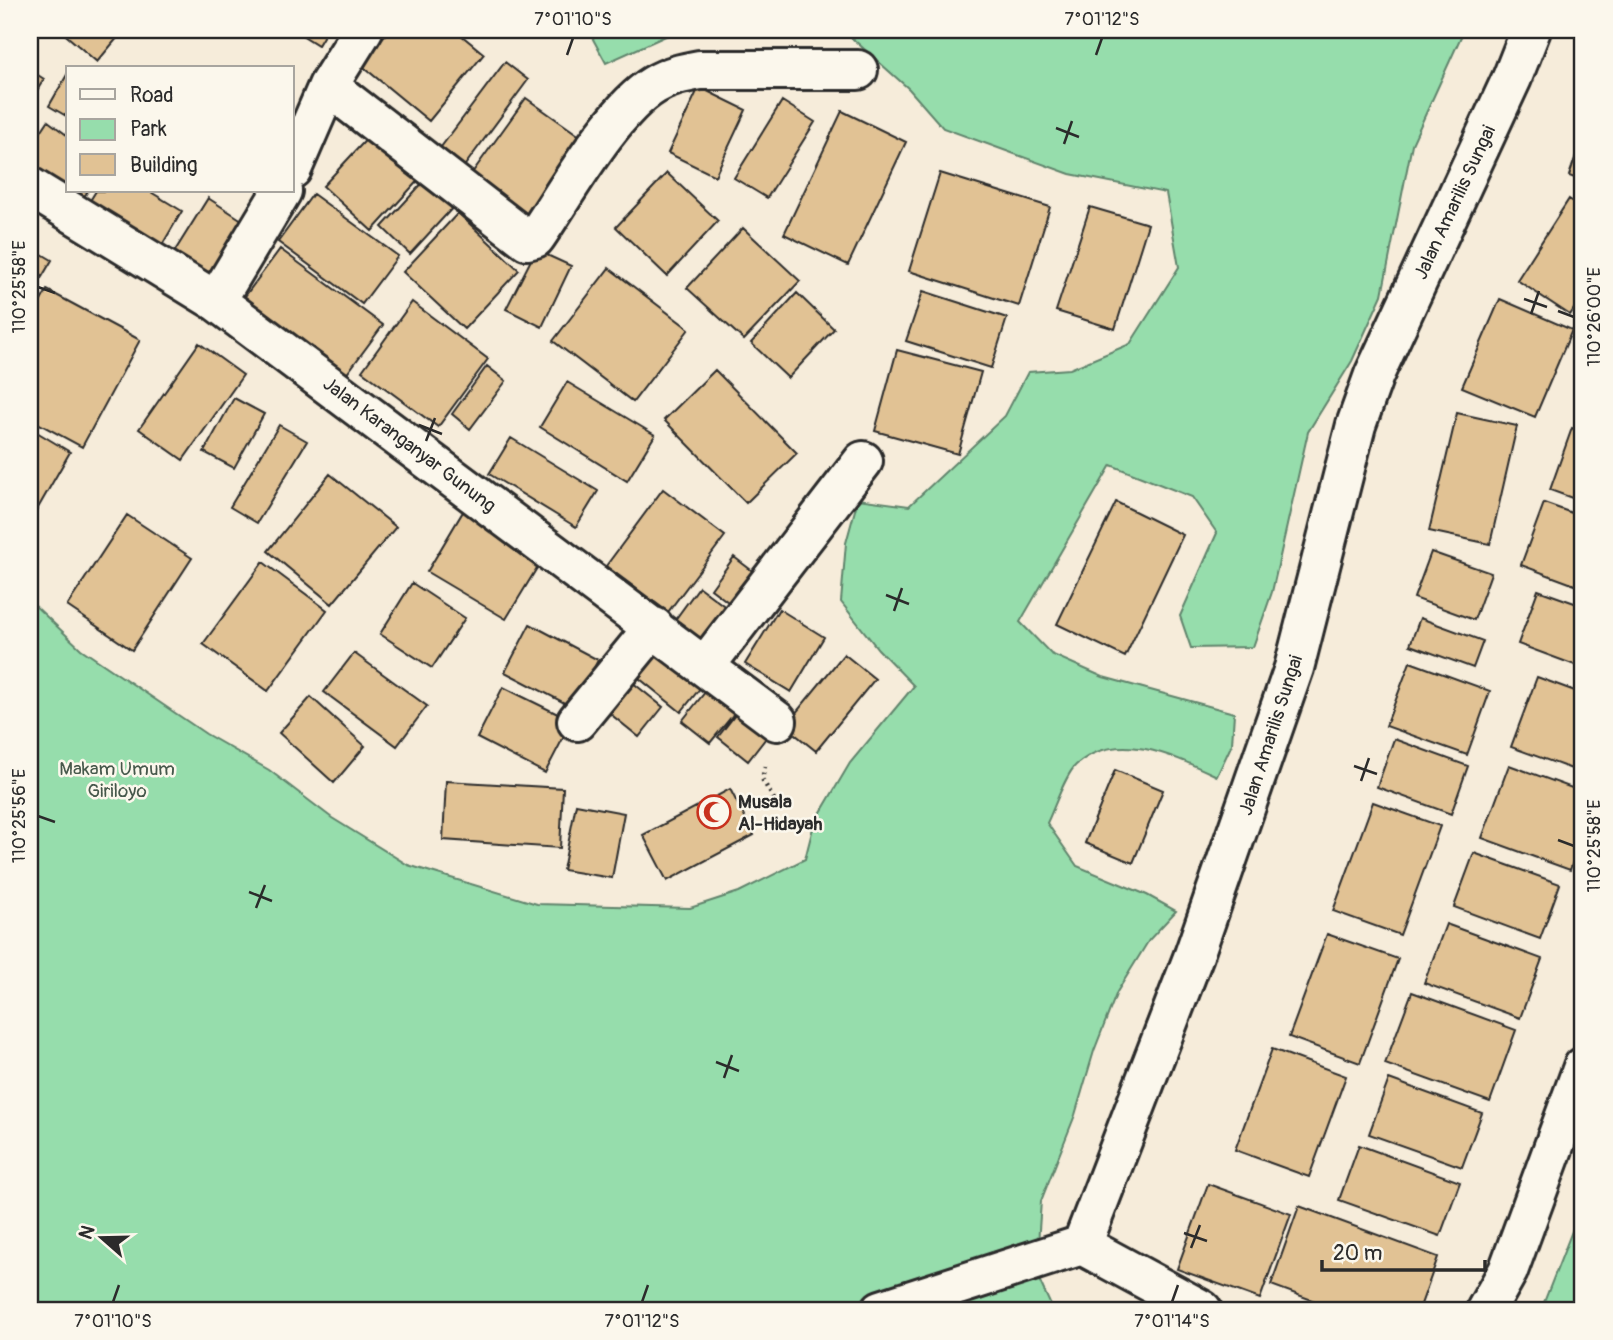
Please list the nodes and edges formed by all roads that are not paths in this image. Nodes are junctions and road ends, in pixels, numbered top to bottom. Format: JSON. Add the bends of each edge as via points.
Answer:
{"nodes":[{"id":1,"x":363,"y":30,"type":"edge"},
{"id":2,"x":1531,"y":30,"type":"edge"},
{"id":3,"x":858,"y":70,"type":"dead end"},
{"id":4,"x":328,"y":86,"type":"junction"},
{"id":5,"x":294,"y":164,"type":"edge"},
{"id":6,"x":30,"y":187,"type":"edge"},
{"id":7,"x":281,"y":192,"type":"edge"},
{"id":8,"x":216,"y":301,"type":"junction"},
{"id":9,"x":863,"y":461,"type":"dead end"},
{"id":10,"x":654,"y":627,"type":"junction"},
{"id":11,"x":705,"y":666,"type":"junction"},
{"id":12,"x":578,"y":721,"type":"dead end"},
{"id":13,"x":777,"y":721,"type":"dead end"},
{"id":14,"x":1583,"y":1067,"type":"edge"},
{"id":15,"x":1082,"y":1245,"type":"junction"},
{"id":16,"x":881,"y":1310,"type":"edge"},
{"id":17,"x":1202,"y":1310,"type":"edge"},
{"id":18,"x":1486,"y":1310,"type":"edge"}],
"edges":[{"from":1,"to":4,"type":"street"},
{"from":2,"to":15,"type":"street","name":"Jalan Amarilis Sungai","via":[[1374,375],[1356,425],[1294,668],[1195,955]]},
{"from":3,"to":4,"type":"street","via":[[700,70],[652,86],[626,109],[535,238],[527,240]]},
{"from":4,"to":5,"type":"street"},
{"from":6,"to":8,"type":"street","name":"Jalan Karanganyar Gunung"},
{"from":7,"to":8,"type":"street"},
{"from":8,"to":10,"type":"street","name":"Jalan Karanganyar Gunung"},
{"from":9,"to":11,"type":"street"},
{"from":10,"to":11,"type":"street","name":"Jalan Karanganyar Gunung"},
{"from":10,"to":12,"type":"street"},
{"from":11,"to":13,"type":"street","name":"Jalan Karanganyar Gunung"},
{"from":14,"to":18,"type":"street","via":[[1508,1271]]},
{"from":15,"to":16,"type":"street"},
{"from":15,"to":17,"type":"street"}]}
